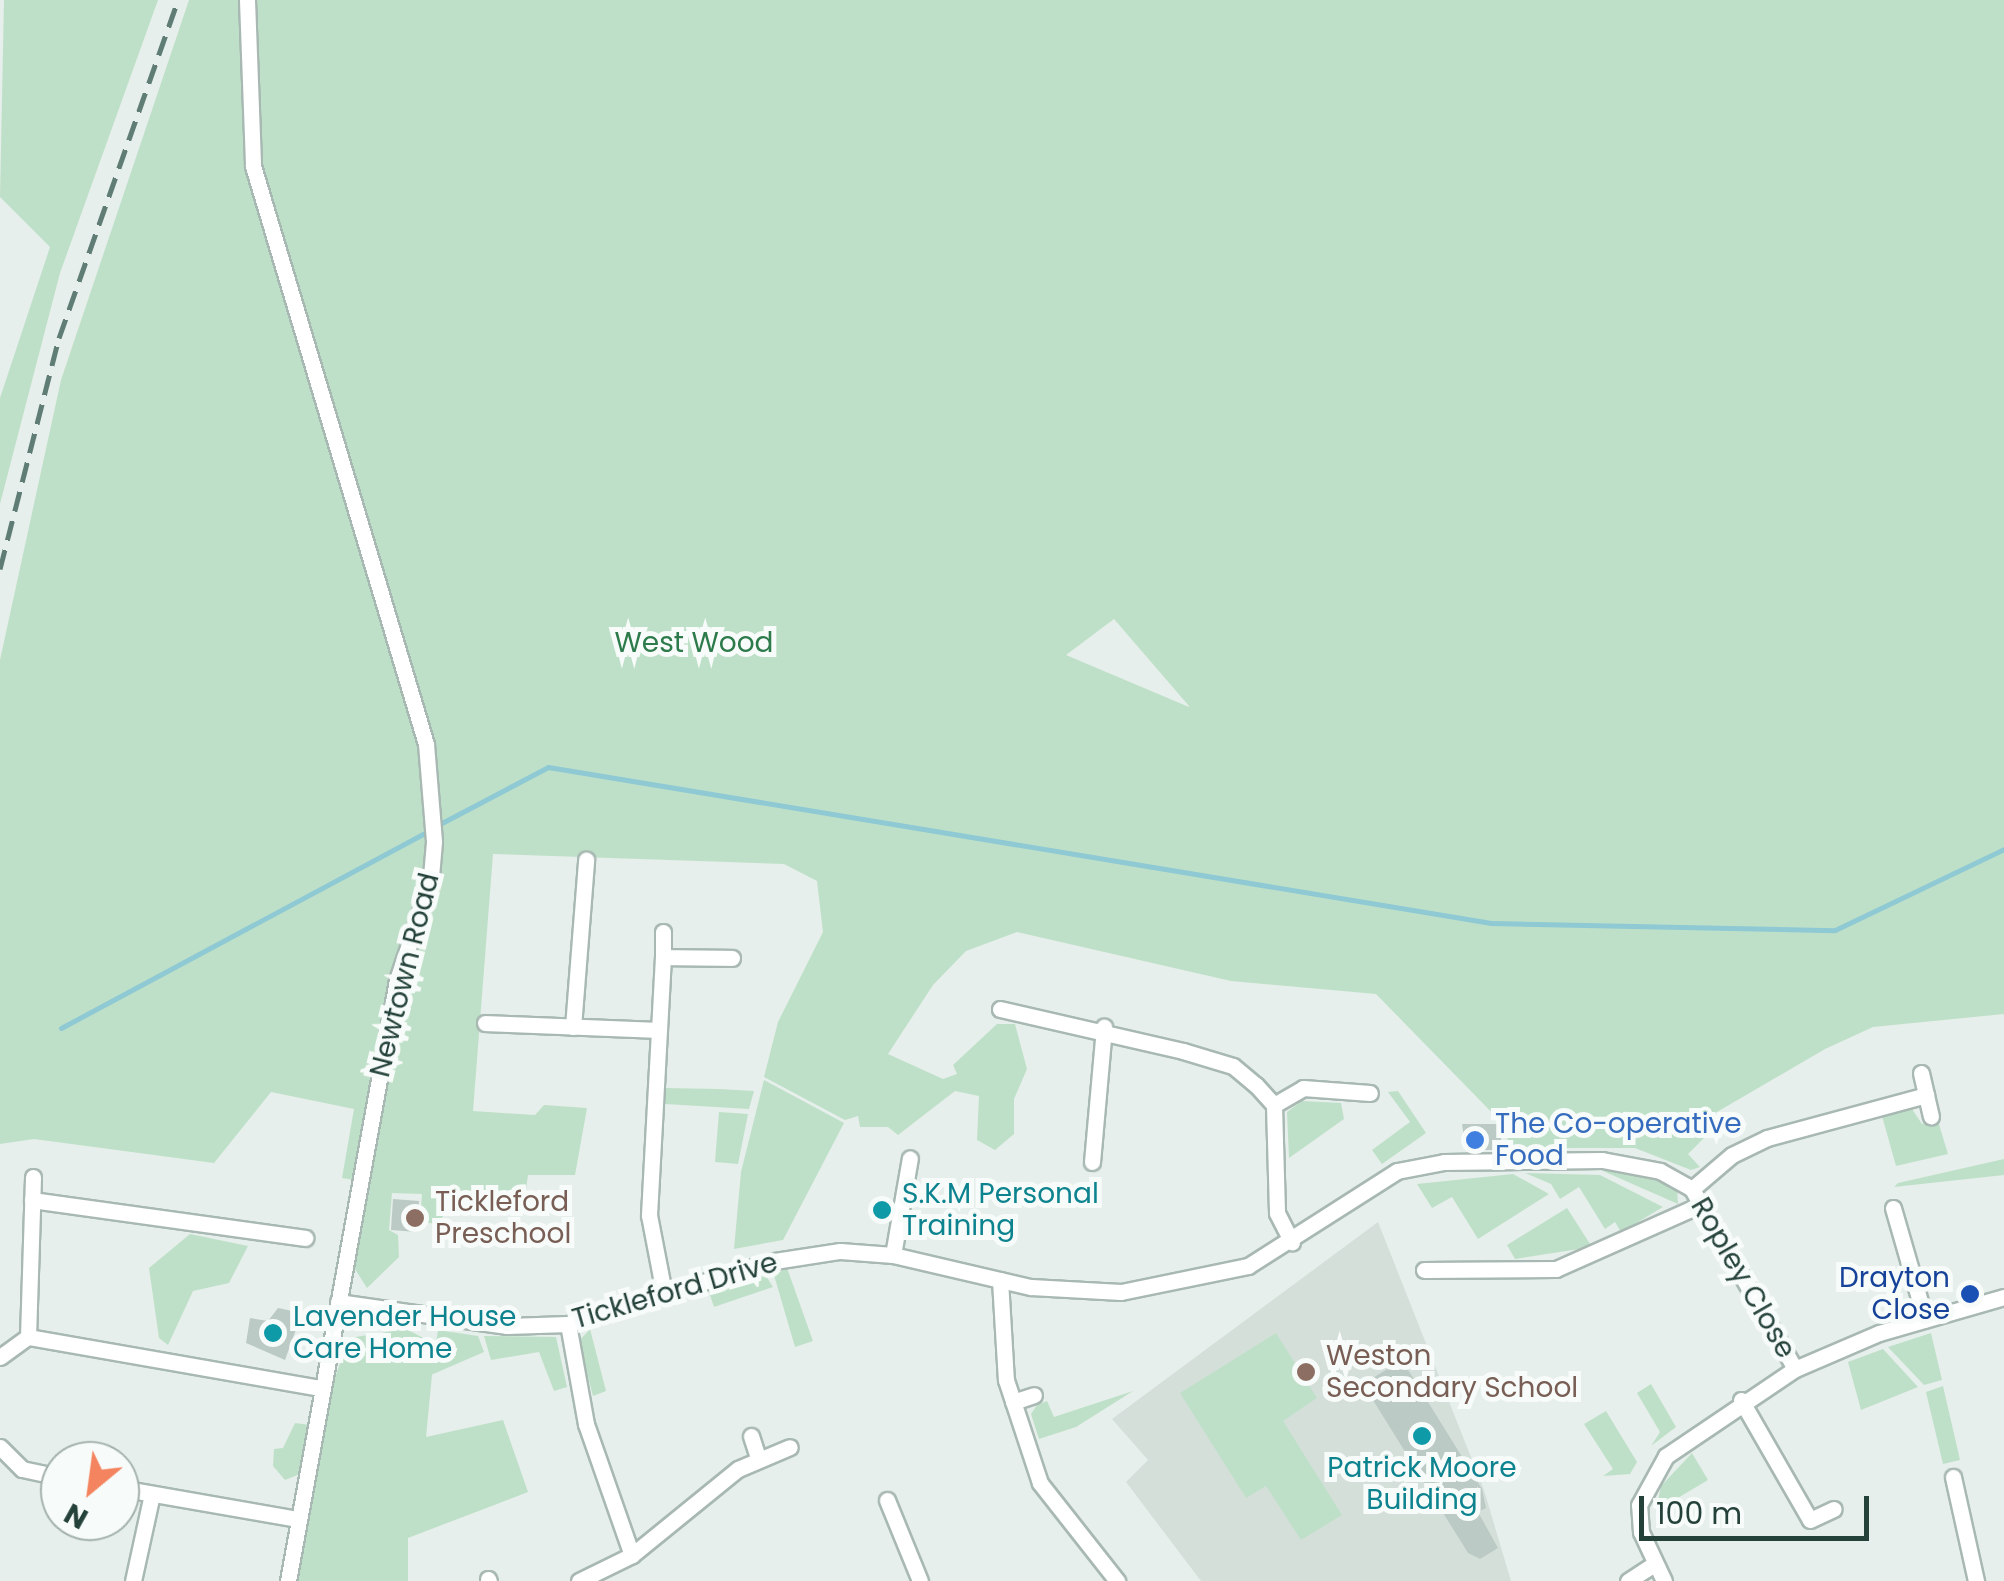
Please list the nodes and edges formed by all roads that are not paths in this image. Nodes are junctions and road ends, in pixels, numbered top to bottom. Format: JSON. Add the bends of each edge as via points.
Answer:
{"nodes":[{"id":1,"x":247,"y":0,"type":"edge"},
{"id":2,"x":586,"y":860,"type":"dead end"},
{"id":3,"x":663,"y":932,"type":"dead end"},
{"id":4,"x":663,"y":956,"type":"junction"},
{"id":5,"x":732,"y":958,"type":"dead end"},
{"id":6,"x":1000,"y":1009,"type":"dead end"},
{"id":7,"x":485,"y":1023,"type":"dead end"},
{"id":8,"x":573,"y":1026,"type":"junction"},
{"id":9,"x":1104,"y":1028,"type":"junction"},
{"id":10,"x":658,"y":1030,"type":"junction"},
{"id":11,"x":1921,"y":1073,"type":"dead end"},
{"id":12,"x":1370,"y":1093,"type":"dead end"},
{"id":13,"x":1926,"y":1094,"type":"junction"},
{"id":14,"x":1274,"y":1105,"type":"junction"},
{"id":15,"x":1931,"y":1116,"type":"dead end"},
{"id":16,"x":910,"y":1158,"type":"dead end"},
{"id":17,"x":1092,"y":1162,"type":"dead end"},
{"id":18,"x":1397,"y":1172,"type":"joint"},
{"id":19,"x":33,"y":1177,"type":"dead end"},
{"id":20,"x":1692,"y":1189,"type":"junction"},
{"id":21,"x":32,"y":1200,"type":"junction"},
{"id":22,"x":1704,"y":1202,"type":"junction"},
{"id":23,"x":1893,"y":1208,"type":"dead end"},
{"id":24,"x":304,"y":1238,"type":"dead end"},
{"id":25,"x":1292,"y":1242,"type":"junction"},
{"id":26,"x":893,"y":1254,"type":"junction"},
{"id":27,"x":1424,"y":1270,"type":"dead end"},
{"id":28,"x":1000,"y":1280,"type":"junction"},
{"id":29,"x":664,"y":1293,"type":"junction"},
{"id":30,"x":2004,"y":1297,"type":"edge"},
{"id":31,"x":338,"y":1302,"type":"junction"},
{"id":32,"x":1925,"y":1319,"type":"junction"},
{"id":33,"x":568,"y":1324,"type":"junction"},
{"id":34,"x":28,"y":1338,"type":"junction"},
{"id":35,"x":0,"y":1357,"type":"edge"},
{"id":36,"x":1795,"y":1369,"type":"junction"},
{"id":37,"x":321,"y":1388,"type":"junction"},
{"id":38,"x":1034,"y":1395,"type":"dead end"},
{"id":39,"x":1741,"y":1400,"type":"junction"},
{"id":40,"x":1013,"y":1402,"type":"junction"},
{"id":41,"x":751,"y":1436,"type":"dead end"},
{"id":42,"x":790,"y":1446,"type":"dead end"},
{"id":43,"x":0,"y":1447,"type":"edge"},
{"id":44,"x":758,"y":1458,"type":"junction"},
{"id":45,"x":40,"y":1473,"type":"edge"},
{"id":46,"x":1953,"y":1477,"type":"dead end"},
{"id":47,"x":140,"y":1492,"type":"edge"},
{"id":48,"x":152,"y":1494,"type":"junction"},
{"id":49,"x":887,"y":1500,"type":"dead end"},
{"id":50,"x":1834,"y":1509,"type":"dead end"},
{"id":51,"x":298,"y":1519,"type":"junction"},
{"id":52,"x":632,"y":1555,"type":"junction"},
{"id":53,"x":1654,"y":1564,"type":"junction"},
{"id":54,"x":1106,"y":1577,"type":"edge"},
{"id":55,"x":133,"y":1581,"type":"edge"},
{"id":56,"x":288,"y":1581,"type":"edge"},
{"id":57,"x":580,"y":1581,"type":"edge"},
{"id":58,"x":920,"y":1581,"type":"edge"},
{"id":59,"x":1628,"y":1581,"type":"edge"},
{"id":60,"x":1664,"y":1581,"type":"edge"},
{"id":61,"x":1976,"y":1581,"type":"edge"}],
"edges":[{"from":1,"to":31,"type":"street","name":"Newtown Road","via":[[253,166],[426,744],[433,815],[434,842],[398,980]]},
{"from":2,"to":8,"type":"street"},
{"from":3,"to":4,"type":"street"},
{"from":4,"to":5,"type":"street"},
{"from":4,"to":10,"type":"street"},
{"from":6,"to":9,"type":"street"},
{"from":7,"to":8,"type":"street"},
{"from":8,"to":10,"type":"street"},
{"from":9,"to":14,"type":"street","via":[[1232,1066]]},
{"from":9,"to":17,"type":"street"},
{"from":10,"to":29,"type":"street","via":[[649,1215]]},
{"from":11,"to":13,"type":"street"},
{"from":12,"to":14,"type":"street","via":[[1302,1088]]},
{"from":13,"to":15,"type":"street"},
{"from":13,"to":20,"type":"street","via":[[1750,1145]]},
{"from":14,"to":25,"type":"street","via":[[1277,1213]]},
{"from":16,"to":26,"type":"street"},
{"from":18,"to":20,"type":"street","name":"Ropley Close","via":[[1444,1162],[1602,1160],[1660,1171]]},
{"from":18,"to":25,"type":"street","name":"Tickleford Drive"},
{"from":19,"to":21,"type":"street"},
{"from":20,"to":22,"type":"street","name":"Ropley Close"},
{"from":21,"to":24,"type":"street"},
{"from":21,"to":34,"type":"street"},
{"from":22,"to":27,"type":"street","via":[[1556,1269]]},
{"from":22,"to":36,"type":"street","name":"Ropley Close"},
{"from":23,"to":32,"type":"street"},
{"from":25,"to":28,"type":"street","name":"Tickleford Drive","via":[[1209,1279],[1121,1292]]},
{"from":26,"to":28,"type":"street","name":"Tickleford Drive"},
{"from":26,"to":29,"type":"street","name":"Tickleford Drive","via":[[785,1258]]},
{"from":28,"to":40,"type":"street","via":[[998,1338]]},
{"from":29,"to":33,"type":"street","name":"Tickleford Drive"},
{"from":30,"to":32,"type":"street"},
{"from":31,"to":33,"type":"street","name":"Tickleford Drive","via":[[507,1326]]},
{"from":31,"to":37,"type":"street","name":"Newtown Road"},
{"from":32,"to":36,"type":"street"},
{"from":33,"to":52,"type":"street","via":[[586,1424]]},
{"from":34,"to":35,"type":"street"},
{"from":34,"to":37,"type":"street"},
{"from":36,"to":39,"type":"street"},
{"from":37,"to":51,"type":"street","name":"Newtown Road"},
{"from":38,"to":40,"type":"street"},
{"from":39,"to":50,"type":"street","via":[[1810,1520]]},
{"from":39,"to":53,"type":"street","via":[[1666,1456],[1644,1488],[1641,1532]]},
{"from":40,"to":54,"type":"street","via":[[1050,1503]]},
{"from":41,"to":44,"type":"street"},
{"from":42,"to":44,"type":"street"},
{"from":43,"to":45,"type":"street","via":[[22,1469]]},
{"from":44,"to":52,"type":"street"},
{"from":46,"to":61,"type":"street"},
{"from":47,"to":48,"type":"street"},
{"from":48,"to":51,"type":"street"},
{"from":48,"to":55,"type":"street"},
{"from":49,"to":58,"type":"street"},
{"from":51,"to":56,"type":"street","name":"Newtown Road"},
{"from":52,"to":57,"type":"street"},
{"from":53,"to":59,"type":"street"},
{"from":53,"to":60,"type":"street"}]}
